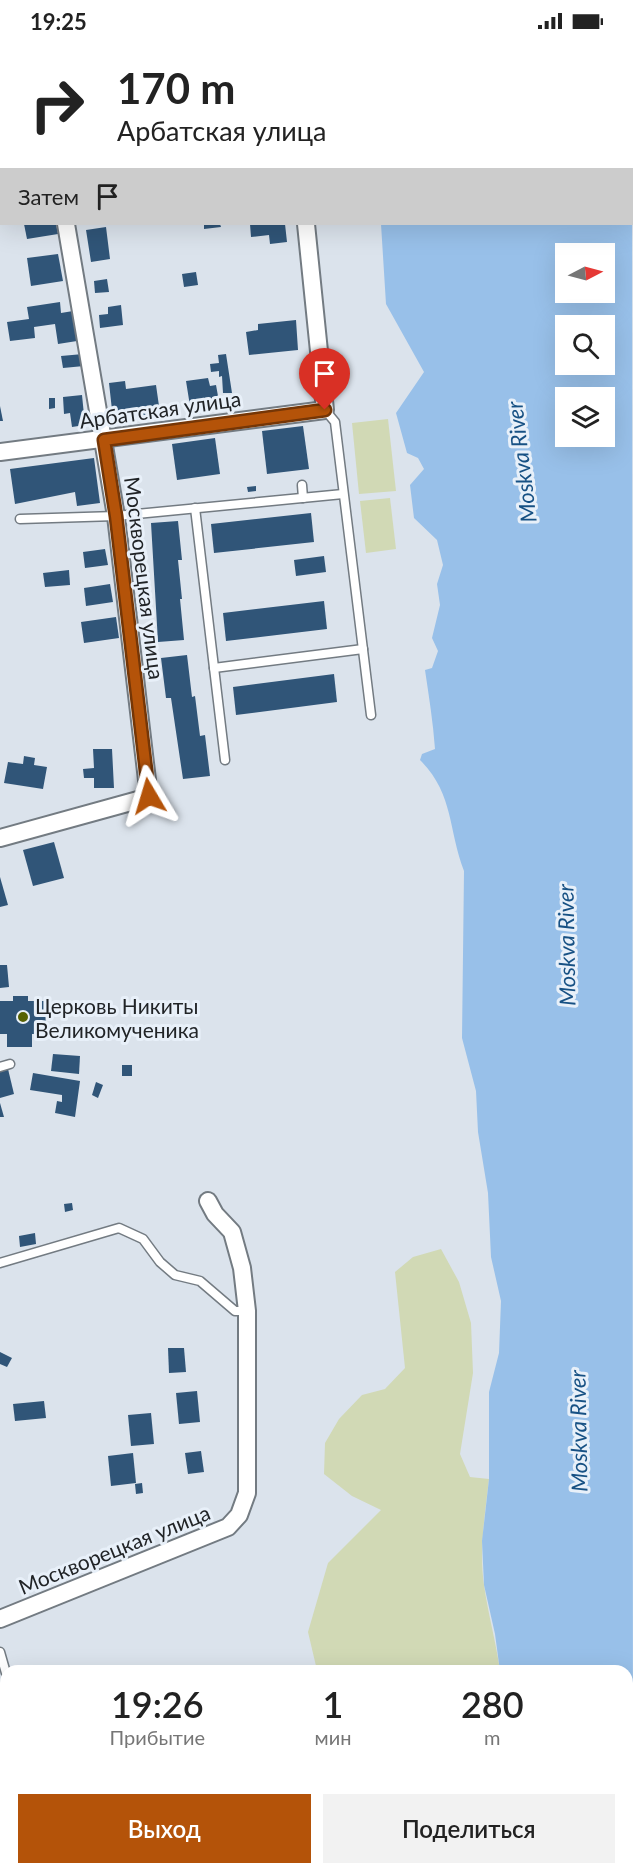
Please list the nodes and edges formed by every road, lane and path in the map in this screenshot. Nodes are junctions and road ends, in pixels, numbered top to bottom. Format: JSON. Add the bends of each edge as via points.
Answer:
{"nodes":[{"id":1,"x":66,"y":225,"type":"edge"},
{"id":2,"x":306,"y":225,"type":"edge"},
{"id":3,"x":325,"y":410,"type":"junction"},
{"id":4,"x":104,"y":440,"type":"junction"},
{"id":5,"x":0,"y":452,"type":"edge"},
{"id":6,"x":302,"y":485,"type":"dead end"},
{"id":7,"x":343,"y":494,"type":"junction"},
{"id":8,"x":303,"y":498,"type":"junction"},
{"id":9,"x":195,"y":508,"type":"junction"},
{"id":10,"x":116,"y":516,"type":"junction"},
{"id":11,"x":20,"y":519,"type":"dead end"},
{"id":12,"x":363,"y":649,"type":"junction"},
{"id":13,"x":214,"y":668,"type":"junction"},
{"id":14,"x":371,"y":715,"type":"dead end"},
{"id":15,"x":225,"y":760,"type":"dead end"},
{"id":16,"x":0,"y":838,"type":"edge"},
{"id":17,"x":10,"y":1064,"type":"dead end"},
{"id":18,"x":0,"y":1066,"type":"edge"},
{"id":19,"x":208,"y":1201,"type":"dead end"},
{"id":20,"x":0,"y":1263,"type":"edge"},
{"id":21,"x":247,"y":1311,"type":"junction"},
{"id":22,"x":0,"y":1619,"type":"edge"}],
"edges":[{"from":1,"to":4,"type":"street","name":"Москворецкая улица"},
{"from":2,"to":3,"type":"street"},
{"from":3,"to":4,"type":"street","name":"Арбатская улица"},
{"from":3,"to":7,"type":"lane","via":[[335,422]]},
{"from":4,"to":5,"type":"street","name":"Арбатская улица"},
{"from":4,"to":10,"type":"street","name":"Москворецкая улица"},
{"from":6,"to":8,"type":"lane"},
{"from":7,"to":8,"type":"lane"},
{"from":7,"to":12,"type":"lane"},
{"from":8,"to":9,"type":"lane"},
{"from":9,"to":10,"type":"lane"},
{"from":9,"to":13,"type":"lane"},
{"from":10,"to":11,"type":"lane"},
{"from":10,"to":16,"type":"street","name":"Москворецкая улица","via":[[149,796]]},
{"from":12,"to":13,"type":"lane"},
{"from":12,"to":14,"type":"lane"},
{"from":13,"to":15,"type":"lane"},
{"from":17,"to":18,"type":"lane"},
{"from":19,"to":21,"type":"street","name":"Москворецкая улица","via":[[232,1232],[242,1268]]},
{"from":20,"to":21,"type":"lane","via":[[119,1228],[143,1239],[175,1275],[200,1281],[236,1311]]},
{"from":21,"to":22,"type":"street","name":"Москворецкая улица","via":[[247,1493],[239,1515],[228,1527]]}]}
